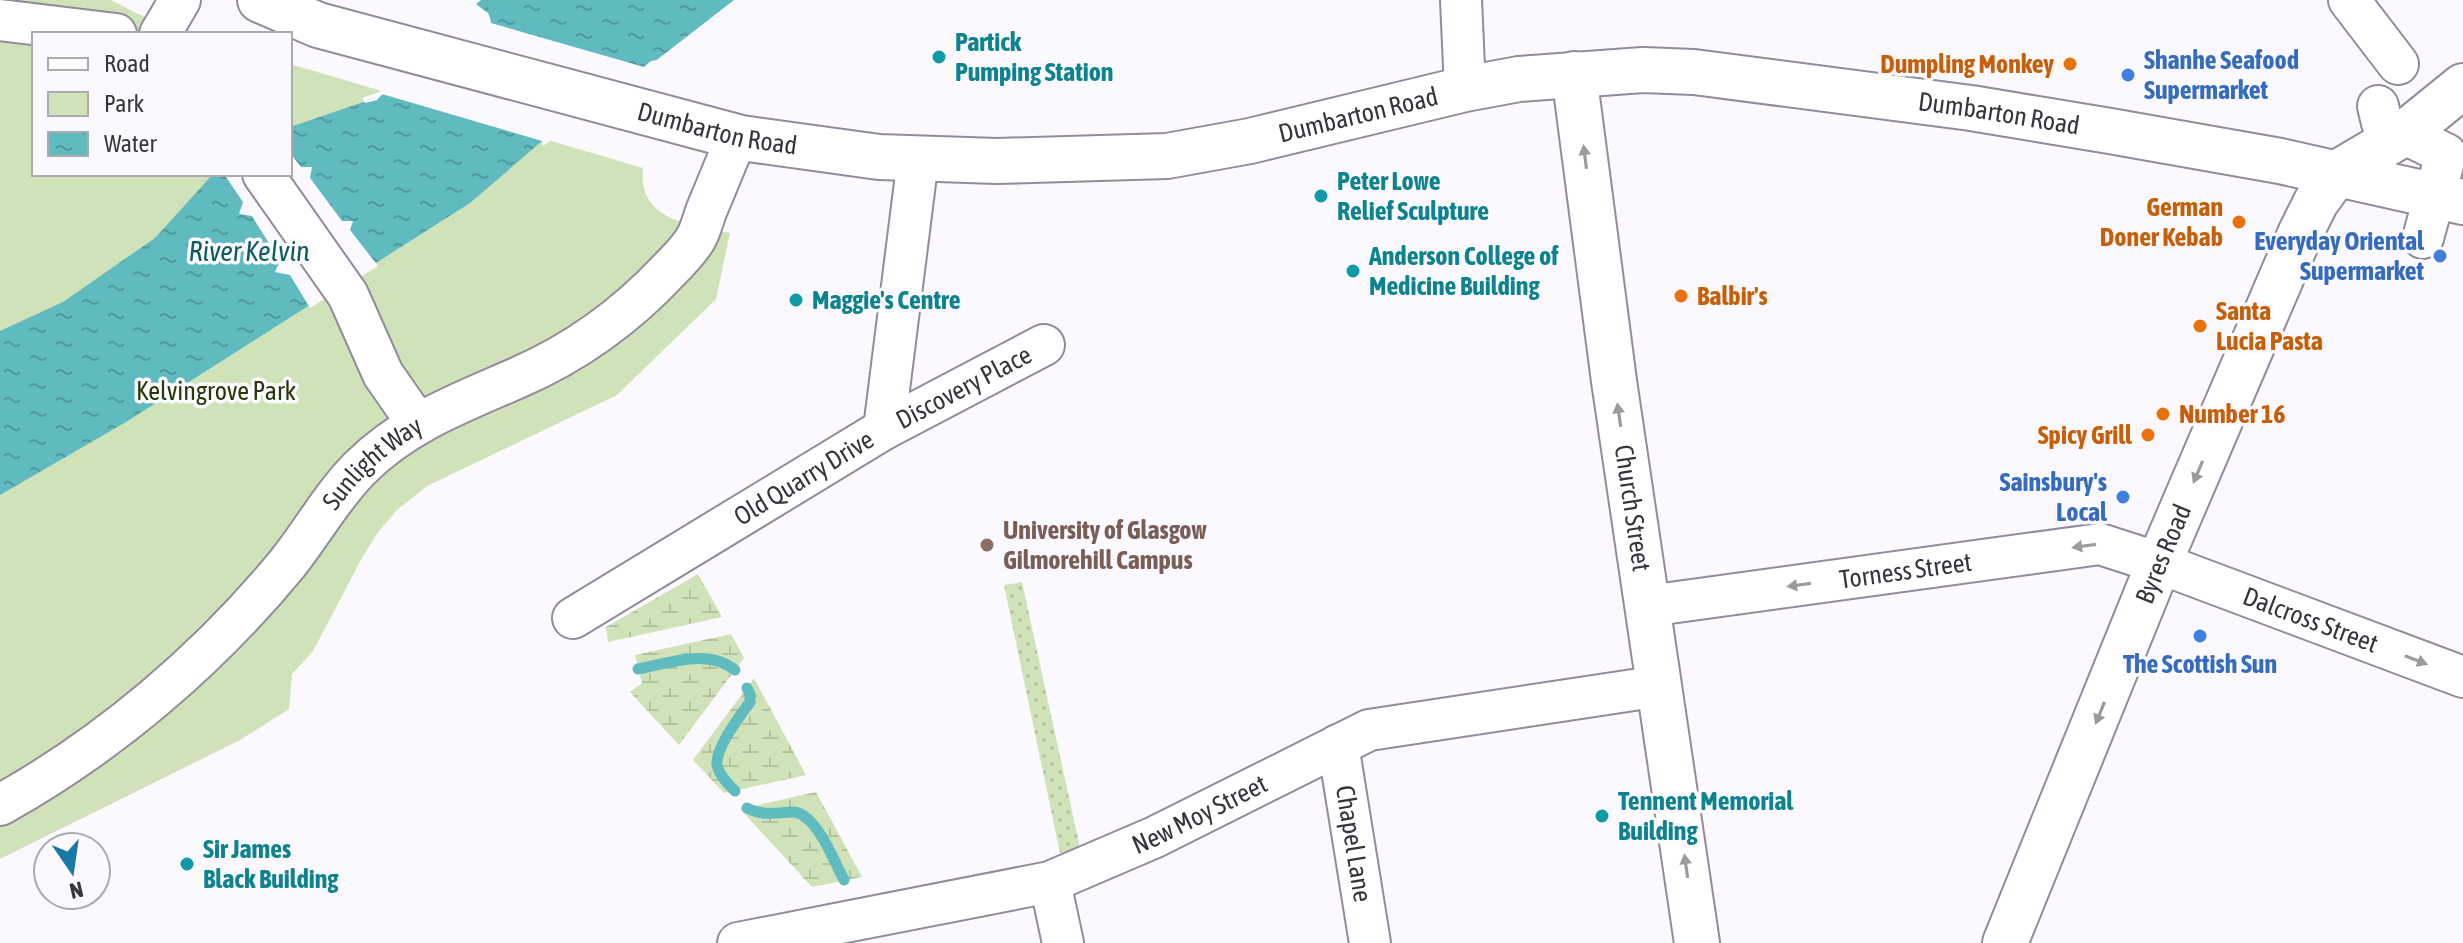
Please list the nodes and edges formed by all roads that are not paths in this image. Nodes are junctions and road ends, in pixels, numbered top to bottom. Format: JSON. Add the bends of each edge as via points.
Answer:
{"nodes":[{"id":1,"x":180,"y":0,"type":"edge"},
{"id":2,"x":262,"y":0,"type":"edge"},
{"id":3,"x":1461,"y":0,"type":"edge"},
{"id":4,"x":2349,"y":0,"type":"edge"},
{"id":5,"x":0,"y":20,"type":"edge"},
{"id":6,"x":99,"y":32,"type":"edge"},
{"id":7,"x":161,"y":32,"type":"edge"},
{"id":8,"x":2398,"y":64,"type":"dead end"},
{"id":9,"x":1574,"y":74,"type":"junction"},
{"id":10,"x":2463,"y":86,"type":"edge"},
{"id":11,"x":1465,"y":89,"type":"junction"},
{"id":12,"x":2392,"y":119,"type":"junction"},
{"id":13,"x":737,"y":136,"type":"junction"},
{"id":14,"x":918,"y":159,"type":"junction"},
{"id":15,"x":2337,"y":173,"type":"junction"},
{"id":16,"x":264,"y":176,"type":"edge"},
{"id":17,"x":2449,"y":199,"type":"edge"},
{"id":18,"x":2423,"y":238,"type":"dead end"},
{"id":19,"x":1044,"y":345,"type":"dead end"},
{"id":20,"x":417,"y":423,"type":"junction"},
{"id":21,"x":884,"y":429,"type":"junction"},
{"id":22,"x":2159,"y":563,"type":"junction"},
{"id":23,"x":1648,"y":606,"type":"junction"},
{"id":24,"x":573,"y":618,"type":"dead end"},
{"id":25,"x":2463,"y":677,"type":"edge"},
{"id":26,"x":1660,"y":686,"type":"junction"},
{"id":27,"x":1338,"y":745,"type":"junction"},
{"id":28,"x":0,"y":805,"type":"edge"},
{"id":29,"x":1050,"y":882,"type":"junction"},
{"id":30,"x":843,"y":933,"type":"edge"},
{"id":31,"x":738,"y":943,"type":"edge"},
{"id":32,"x":1063,"y":943,"type":"edge"},
{"id":33,"x":1370,"y":943,"type":"edge"},
{"id":34,"x":1697,"y":943,"type":"edge"},
{"id":35,"x":2005,"y":943,"type":"edge"}],
"edges":[{"from":1,"to":7,"type":"street"},
{"from":2,"to":13,"type":"street","name":"Dumbarton Road","via":[[318,25]]},
{"from":3,"to":11,"type":"street"},
{"from":4,"to":8,"type":"street"},
{"from":5,"to":6,"type":"street"},
{"from":9,"to":11,"type":"street","name":"Dumbarton Road"},
{"from":9,"to":15,"type":"street","name":"Dumbarton Road","via":[[1694,72],[1802,86],[1971,108]]},
{"from":23,"to":9,"type":"street","name":"Church Street","one_way":true},
{"from":10,"to":12,"type":"street"},
{"from":11,"to":14,"type":"street","name":"Dumbarton Road","via":[[1167,156]]},
{"from":12,"to":15,"type":"street"},
{"from":12,"to":17,"type":"street","via":[[2446,154]]},
{"from":13,"to":14,"type":"street","name":"Dumbarton Road","via":[[806,149]]},
{"from":13,"to":20,"type":"street","name":"Sunlight Way","via":[[698,236],[651,290],[554,361]]},
{"from":14,"to":21,"type":"street","name":"Old Quarry Drive"},
{"from":15,"to":17,"type":"street","name":"Dumbarton Road"},
{"from":15,"to":22,"type":"street","name":"Byres Road","one_way":true,"via":[[2301,232]]},
{"from":16,"to":20,"type":"street","via":[[348,295],[383,374]]},
{"from":17,"to":18,"type":"street"},
{"from":19,"to":21,"type":"street","name":"Discovery Place"},
{"from":20,"to":28,"type":"street","name":"Sunlight Way","via":[[359,469],[287,564],[208,649],[115,729]]},
{"from":21,"to":24,"type":"street","name":"Old Quarry Drive"},
{"from":22,"to":23,"type":"street","name":"Torness Street","one_way":true,"via":[[2100,544]]},
{"from":22,"to":25,"type":"street","name":"Dalcross Street","one_way":true},
{"from":22,"to":35,"type":"street","name":"Byres Road","one_way":true},
{"from":23,"to":26,"type":"street","name":"Church Street"},
{"from":26,"to":27,"type":"street","name":"New Moy Street","via":[[1369,730]]},
{"from":34,"to":26,"type":"street","name":"Church Street","one_way":true},
{"from":27,"to":29,"type":"street","name":"New Moy Street","via":[[1155,837]]},
{"from":27,"to":33,"type":"street","name":"Chapel Lane"},
{"from":29,"to":30,"type":"street","name":"New Moy Street"},
{"from":29,"to":32,"type":"street"},
{"from":30,"to":31,"type":"street","name":"New Moy Street"}]}
